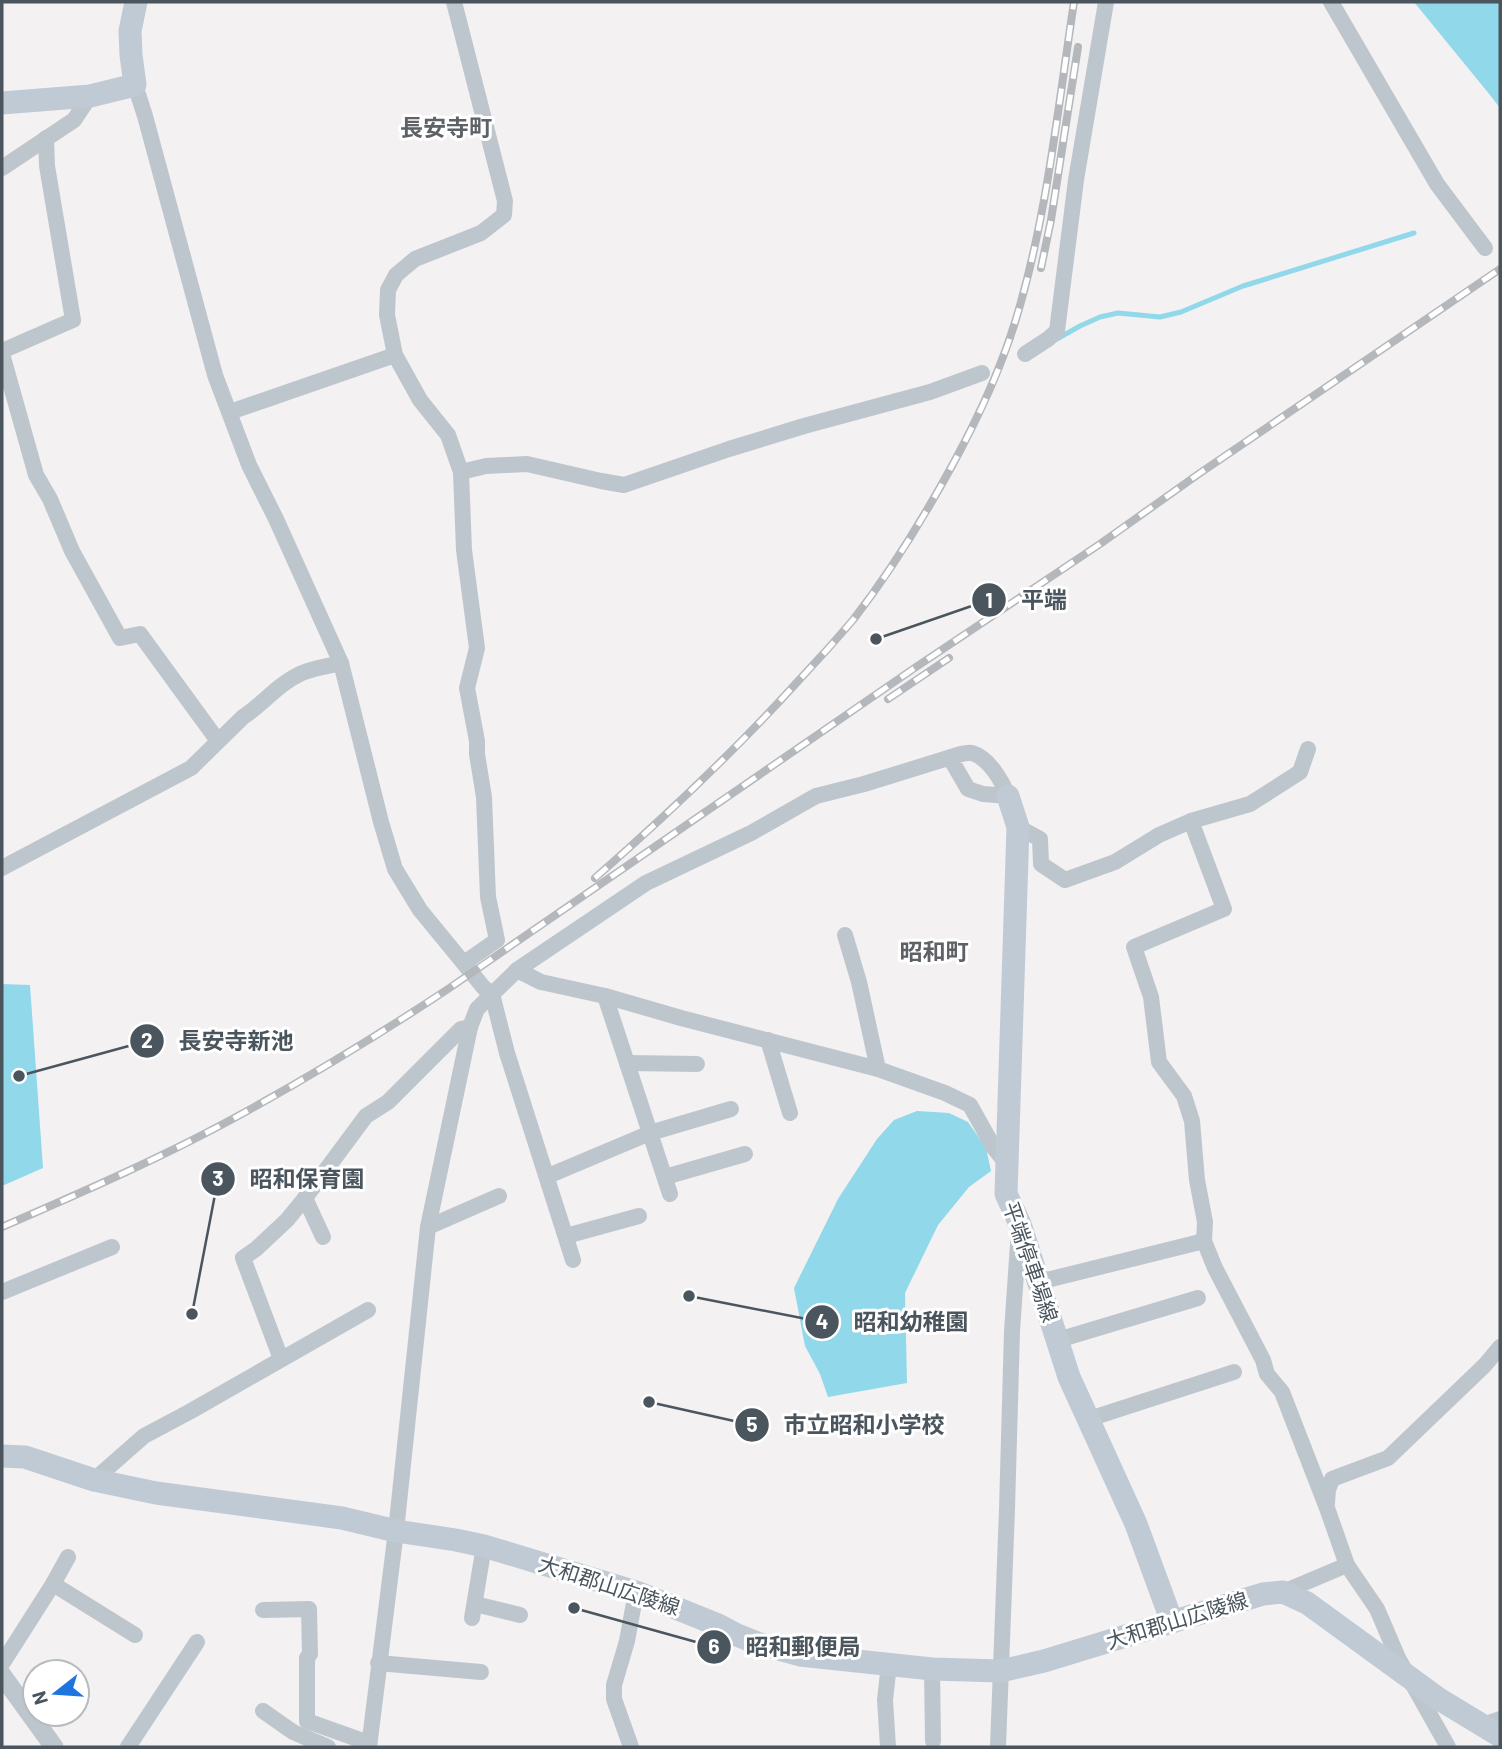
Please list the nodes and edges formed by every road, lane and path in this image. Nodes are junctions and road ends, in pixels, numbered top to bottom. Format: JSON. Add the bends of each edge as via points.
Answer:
{"nodes":[{"id":1,"x":136,"y":2,"type":"edge"},
{"id":2,"x":454,"y":2,"type":"edge"},
{"id":3,"x":1106,"y":2,"type":"edge"},
{"id":4,"x":1331,"y":2,"type":"edge"},
{"id":5,"x":135,"y":85,"type":"junction"},
{"id":6,"x":90,"y":96,"type":"junction"},
{"id":7,"x":2,"y":103,"type":"edge"},
{"id":8,"x":46,"y":138,"type":"junction"},
{"id":9,"x":2,"y":167,"type":"edge"},
{"id":10,"x":1485,"y":248,"type":"dead end"},
{"id":11,"x":2,"y":353,"type":"edge"},
{"id":12,"x":1025,"y":354,"type":"dead end"},
{"id":13,"x":395,"y":355,"type":"junction"},
{"id":14,"x":982,"y":373,"type":"dead end"},
{"id":15,"x":230,"y":412,"type":"junction"},
{"id":16,"x":461,"y":472,"type":"junction"},
{"id":17,"x":341,"y":663,"type":"junction"},
{"id":18,"x":218,"y":741,"type":"junction"},
{"id":19,"x":1308,"y":749,"type":"dead end"},
{"id":20,"x":950,"y":758,"type":"junction"},
{"id":21,"x":1008,"y":796,"type":"junction"},
{"id":22,"x":1191,"y":821,"type":"junction"},
{"id":23,"x":1018,"y":827,"type":"junction"},
{"id":24,"x":2,"y":868,"type":"edge"},
{"id":25,"x":845,"y":935,"type":"dead end"},
{"id":26,"x":464,"y":963,"type":"junction"},
{"id":27,"x":517,"y":970,"type":"junction"},
{"id":28,"x":492,"y":994,"type":"junction"},
{"id":29,"x":605,"y":996,"type":"junction"},
{"id":30,"x":470,"y":1027,"type":"junction"},
{"id":31,"x":768,"y":1040,"type":"junction"},
{"id":32,"x":627,"y":1063,"type":"junction"},
{"id":33,"x":697,"y":1064,"type":"dead end"},
{"id":34,"x":878,"y":1069,"type":"junction"},
{"id":35,"x":731,"y":1109,"type":"dead end"},
{"id":36,"x":790,"y":1113,"type":"dead end"},
{"id":37,"x":650,"y":1133,"type":"junction"},
{"id":38,"x":745,"y":1154,"type":"dead end"},
{"id":39,"x":1006,"y":1163,"type":"junction"},
{"id":40,"x":548,"y":1176,"type":"junction"},
{"id":41,"x":665,"y":1177,"type":"junction"},
{"id":42,"x":670,"y":1194,"type":"dead end"},
{"id":43,"x":499,"y":1196,"type":"dead end"},
{"id":44,"x":305,"y":1198,"type":"junction"},
{"id":45,"x":639,"y":1216,"type":"dead end"},
{"id":46,"x":1020,"y":1224,"type":"junction"},
{"id":47,"x":428,"y":1227,"type":"junction"},
{"id":48,"x":566,"y":1236,"type":"junction"},
{"id":49,"x":323,"y":1237,"type":"dead end"},
{"id":50,"x":1204,"y":1241,"type":"junction"},
{"id":51,"x":112,"y":1247,"type":"dead end"},
{"id":52,"x":573,"y":1260,"type":"dead end"},
{"id":53,"x":1039,"y":1282,"type":"junction"},
{"id":54,"x":2,"y":1292,"type":"edge"},
{"id":55,"x":1198,"y":1298,"type":"dead end"},
{"id":56,"x":369,"y":1310,"type":"dead end"},
{"id":57,"x":1058,"y":1340,"type":"junction"},
{"id":58,"x":1500,"y":1347,"type":"edge"},
{"id":59,"x":281,"y":1359,"type":"junction"},
{"id":60,"x":1234,"y":1371,"type":"dead end"},
{"id":61,"x":1089,"y":1419,"type":"junction"},
{"id":62,"x":3,"y":1457,"type":"edge"},
{"id":63,"x":94,"y":1480,"type":"junction"},
{"id":64,"x":1327,"y":1508,"type":"junction"},
{"id":65,"x":396,"y":1531,"type":"junction"},
{"id":66,"x":484,"y":1546,"type":"junction"},
{"id":67,"x":68,"y":1558,"type":"dead end"},
{"id":68,"x":1347,"y":1565,"type":"junction"},
{"id":69,"x":53,"y":1584,"type":"junction"},
{"id":70,"x":636,"y":1592,"type":"junction"},
{"id":71,"x":1283,"y":1592,"type":"junction"},
{"id":72,"x":263,"y":1610,"type":"dead end"},
{"id":73,"x":520,"y":1615,"type":"dead end"},
{"id":74,"x":1172,"y":1622,"type":"junction"},
{"id":75,"x":135,"y":1635,"type":"dead end"},
{"id":76,"x":197,"y":1642,"type":"dead end"},
{"id":77,"x":378,"y":1663,"type":"junction"},
{"id":78,"x":2,"y":1664,"type":"edge"},
{"id":79,"x":889,"y":1664,"type":"junction"},
{"id":80,"x":932,"y":1669,"type":"junction"},
{"id":81,"x":1001,"y":1671,"type":"junction"},
{"id":82,"x":481,"y":1672,"type":"dead end"},
{"id":83,"x":2,"y":1675,"type":"edge"},
{"id":84,"x":1412,"y":1681,"type":"junction"},
{"id":85,"x":263,"y":1711,"type":"dead end"},
{"id":86,"x":1495,"y":1726,"type":"edge"},
{"id":87,"x":933,"y":1741,"type":"dead end"},
{"id":88,"x":369,"y":1745,"type":"edge"},
{"id":89,"x":54,"y":1747,"type":"edge"},
{"id":90,"x":128,"y":1747,"type":"edge"},
{"id":91,"x":328,"y":1747,"type":"edge"},
{"id":92,"x":631,"y":1747,"type":"edge"},
{"id":93,"x":888,"y":1747,"type":"edge"},
{"id":94,"x":998,"y":1747,"type":"edge"},
{"id":95,"x":1448,"y":1747,"type":"edge"}],
"edges":[{"from":1,"to":5,"type":"main road","via":[[130,31]]},
{"from":2,"to":13,"type":"street","via":[[505,201],[504,215],[481,233],[415,259],[396,275],[388,290],[387,315]]},
{"from":3,"to":12,"type":"street","via":[[1057,331]]},
{"from":4,"to":10,"type":"street","via":[[1437,184]]},
{"from":5,"to":6,"type":"main road"},
{"from":5,"to":15,"type":"street","via":[[215,375]]},
{"from":6,"to":7,"type":"main road"},
{"from":6,"to":8,"type":"street","via":[[74,120]]},
{"from":8,"to":9,"type":"street"},
{"from":8,"to":11,"type":"street","via":[[73,320]]},
{"from":11,"to":18,"type":"street","via":[[36,475],[120,638],[140,634]]},
{"from":13,"to":15,"type":"street"},
{"from":13,"to":16,"type":"street","via":[[420,400],[448,435]]},
{"from":14,"to":16,"type":"street","via":[[624,485],[527,464]]},
{"from":15,"to":17,"type":"street","via":[[249,465]]},
{"from":16,"to":26,"type":"street","via":[[464,550],[477,648],[467,688],[484,797],[488,897],[497,940]]},
{"from":17,"to":18,"type":"street","via":[[302,673],[269,695]]},
{"from":17,"to":26,"type":"street","via":[[395,869],[420,909]]},
{"from":18,"to":24,"type":"street","via":[[191,768]]},
{"from":19,"to":22,"type":"street","via":[[1300,772],[1251,804]]},
{"from":20,"to":21,"type":"street","via":[[968,789]]},
{"from":20,"to":21,"type":"street","via":[[972,753],[985,761],[1000,777]]},
{"from":20,"to":27,"type":"street","via":[[816,796],[646,883]]},
{"from":21,"to":23,"type":"main road","name":"平端停車場線"},
{"from":22,"to":23,"type":"street","via":[[1115,862],[1065,880],[1041,864],[1040,839]]},
{"from":22,"to":50,"type":"street","via":[[1224,909],[1134,947],[1152,997],[1159,1062],[1184,1096],[1192,1121]]},
{"from":23,"to":39,"type":"main road","name":"平端停車場線"},
{"from":25,"to":34,"type":"street"},
{"from":26,"to":28,"type":"street"},
{"from":27,"to":28,"type":"street"},
{"from":27,"to":29,"type":"street","via":[[541,982]]},
{"from":28,"to":30,"type":"street","via":[[477,1009]]},
{"from":28,"to":40,"type":"street"},
{"from":29,"to":31,"type":"street"},
{"from":29,"to":32,"type":"street"},
{"from":30,"to":44,"type":"street","via":[[461,1029],[388,1102],[366,1116]]},
{"from":30,"to":47,"type":"street"},
{"from":31,"to":34,"type":"street"},
{"from":31,"to":36,"type":"street"},
{"from":32,"to":33,"type":"street"},
{"from":32,"to":37,"type":"street"},
{"from":34,"to":39,"type":"street","via":[[970,1105]]},
{"from":35,"to":37,"type":"street"},
{"from":37,"to":40,"type":"street"},
{"from":37,"to":41,"type":"street"},
{"from":38,"to":41,"type":"street"},
{"from":39,"to":46,"type":"main road","name":"平端停車場線","via":[[1006,1194]]},
{"from":40,"to":48,"type":"street"},
{"from":41,"to":42,"type":"street"},
{"from":43,"to":47,"type":"street"},
{"from":44,"to":49,"type":"street"},
{"from":44,"to":59,"type":"street","via":[[243,1258]]},
{"from":45,"to":48,"type":"street"},
{"from":46,"to":53,"type":"main road","name":"平端停車場線"},
{"from":46,"to":81,"type":"street"},
{"from":47,"to":65,"type":"street"},
{"from":48,"to":52,"type":"street"},
{"from":50,"to":53,"type":"street"},
{"from":50,"to":64,"type":"street","via":[[1267,1374],[1282,1392]]},
{"from":51,"to":54,"type":"street"},
{"from":53,"to":57,"type":"main road","name":"平端停車場線"},
{"from":55,"to":57,"type":"street"},
{"from":56,"to":59,"type":"street"},
{"from":57,"to":61,"type":"main road","name":"平端停車場線"},
{"from":58,"to":64,"type":"street","via":[[1388,1458],[1332,1479]]},
{"from":59,"to":63,"type":"street","via":[[144,1436]]},
{"from":60,"to":61,"type":"street"},
{"from":61,"to":74,"type":"main road","name":"平端停車場線","via":[[1136,1524]]},
{"from":62,"to":63,"type":"main road","name":"大和郡山広陵線","via":[[25,1457]]},
{"from":63,"to":65,"type":"main road","name":"大和郡山広陵線","via":[[156,1493],[330,1516]]},
{"from":64,"to":68,"type":"street"},
{"from":65,"to":66,"type":"main road","name":"大和郡山広陵線"},
{"from":65,"to":77,"type":"street"},
{"from":66,"to":70,"type":"main road","name":"大和郡山広陵線"},
{"from":66,"to":73,"type":"street","via":[[474,1611]]},
{"from":67,"to":69,"type":"street"},
{"from":68,"to":71,"type":"street"},
{"from":68,"to":84,"type":"street","via":[[1377,1609]]},
{"from":69,"to":75,"type":"street"},
{"from":69,"to":78,"type":"street"},
{"from":70,"to":79,"type":"main road","name":"大和郡山広陵線","via":[[757,1643],[800,1655]]},
{"from":70,"to":92,"type":"street","via":[[614,1685],[614,1699]]},
{"from":71,"to":74,"type":"main road","name":"大和郡山広陵線"},
{"from":71,"to":84,"type":"main road","via":[[1307,1603]]},
{"from":72,"to":88,"type":"street","via":[[309,1609],[307,1721]]},
{"from":74,"to":81,"type":"main road","name":"大和郡山広陵線"},
{"from":76,"to":90,"type":"street"},
{"from":77,"to":82,"type":"street"},
{"from":77,"to":88,"type":"street"},
{"from":79,"to":80,"type":"main road","name":"大和郡山広陵線"},
{"from":79,"to":93,"type":"street","via":[[885,1700]]},
{"from":80,"to":81,"type":"main road","name":"大和郡山広陵線"},
{"from":80,"to":87,"type":"street"},
{"from":81,"to":94,"type":"street"},
{"from":83,"to":89,"type":"street"},
{"from":84,"to":86,"type":"main road"},
{"from":84,"to":95,"type":"street"},
{"from":85,"to":91,"type":"street","via":[[293,1732]]}]}
